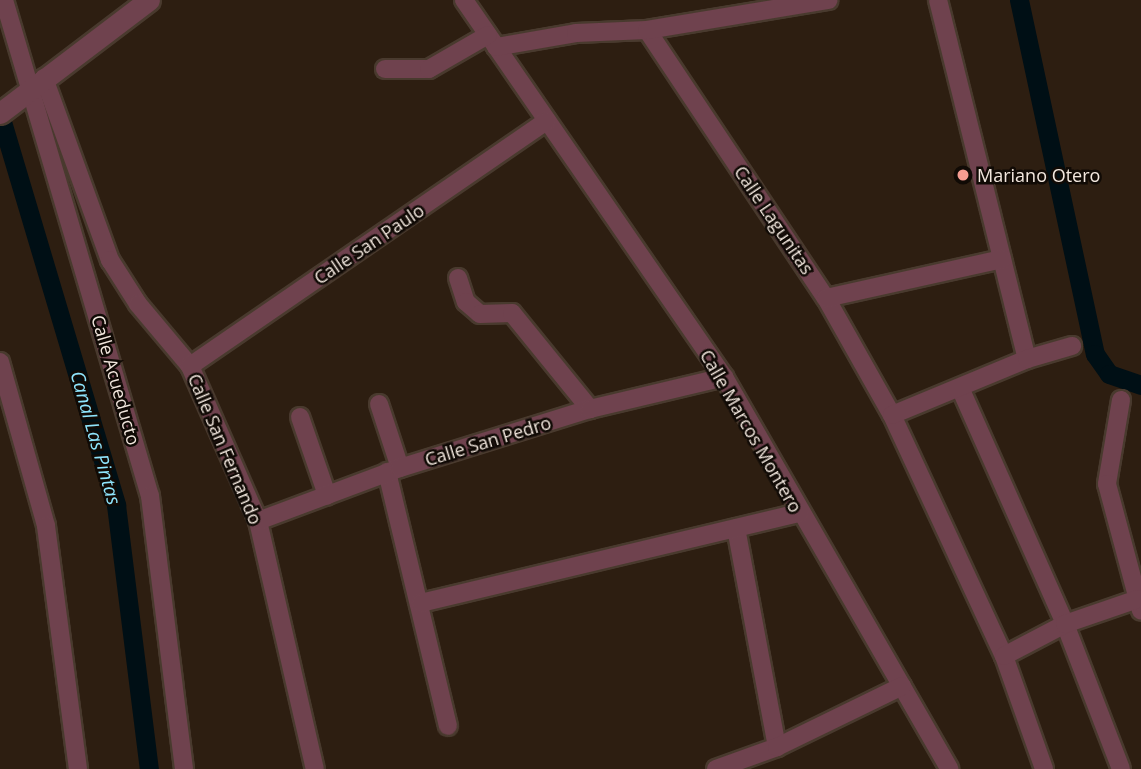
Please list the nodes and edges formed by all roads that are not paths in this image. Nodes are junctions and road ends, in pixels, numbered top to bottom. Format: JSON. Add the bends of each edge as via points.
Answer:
{"nodes":[{"id":1,"x":4,"y":0,"type":"edge"},
{"id":2,"x":149,"y":0,"type":"edge"},
{"id":3,"x":465,"y":0,"type":"edge"},
{"id":4,"x":825,"y":0,"type":"edge"},
{"id":5,"x":938,"y":0,"type":"edge"},
{"id":6,"x":647,"y":30,"type":"junction"},
{"id":7,"x":492,"y":41,"type":"junction"},
{"id":8,"x":385,"y":69,"type":"dead end"},
{"id":9,"x":37,"y":84,"type":"junction"},
{"id":10,"x":6,"y":108,"type":"edge"},
{"id":11,"x":547,"y":121,"type":"junction"},
{"id":12,"x":1002,"y":259,"type":"junction"},
{"id":13,"x":458,"y":278,"type":"dead end"},
{"id":14,"x":826,"y":298,"type":"junction"},
{"id":15,"x":1072,"y":346,"type":"dead end"},
{"id":16,"x":1027,"y":359,"type":"junction"},
{"id":17,"x":0,"y":362,"type":"edge"},
{"id":18,"x":190,"y":366,"type":"junction"},
{"id":19,"x":723,"y":377,"type":"junction"},
{"id":20,"x":961,"y":390,"type":"junction"},
{"id":21,"x":1121,"y":400,"type":"dead end"},
{"id":22,"x":379,"y":404,"type":"dead end"},
{"id":23,"x":590,"y":409,"type":"junction"},
{"id":24,"x":892,"y":415,"type":"junction"},
{"id":25,"x":300,"y":417,"type":"dead end"},
{"id":26,"x":394,"y":470,"type":"junction"},
{"id":27,"x":327,"y":495,"type":"junction"},
{"id":28,"x":799,"y":513,"type":"junction"},
{"id":29,"x":258,"y":521,"type":"junction"},
{"id":30,"x":736,"y":528,"type":"junction"},
{"id":31,"x":421,"y":603,"type":"junction"},
{"id":32,"x":1139,"y":605,"type":"edge"},
{"id":33,"x":1065,"y":624,"type":"junction"},
{"id":34,"x":1004,"y":656,"type":"junction"},
{"id":35,"x":902,"y":686,"type":"junction"},
{"id":36,"x":448,"y":726,"type":"dead end"},
{"id":37,"x":777,"y":747,"type":"junction"},
{"id":38,"x":78,"y":769,"type":"edge"},
{"id":39,"x":184,"y":769,"type":"edge"},
{"id":40,"x":315,"y":769,"type":"edge"},
{"id":41,"x":716,"y":769,"type":"edge"},
{"id":42,"x":948,"y":769,"type":"edge"},
{"id":43,"x":1044,"y":769,"type":"edge"},
{"id":44,"x":1121,"y":769,"type":"edge"}],
"edges":[{"from":1,"to":9,"type":"street","name":"Calle Acueducto"},
{"from":2,"to":9,"type":"street"},
{"from":3,"to":7,"type":"street","name":"Calle Marcos Montero"},
{"from":4,"to":6,"type":"street"},
{"from":5,"to":12,"type":"street"},
{"from":6,"to":7,"type":"street"},
{"from":6,"to":14,"type":"street","name":"Calle Lagunitas"},
{"from":7,"to":8,"type":"street","via":[[429,69]]},
{"from":7,"to":11,"type":"street","name":"Calle Marcos Montero"},
{"from":9,"to":10,"type":"street"},
{"from":9,"to":18,"type":"street","name":"Calle San Fernando","via":[[110,260],[138,304]]},
{"from":9,"to":39,"type":"street","name":"Calle Acueducto","via":[[150,496]]},
{"from":11,"to":18,"type":"street","name":"Calle San Paulo"},
{"from":11,"to":19,"type":"street","name":"Calle Marcos Montero"},
{"from":12,"to":14,"type":"street"},
{"from":12,"to":16,"type":"street"},
{"from":13,"to":23,"type":"street","via":[[466,302],[480,314],[512,313]]},
{"from":14,"to":24,"type":"street","name":"Calle Lagunitas"},
{"from":15,"to":16,"type":"street"},
{"from":16,"to":20,"type":"street"},
{"from":17,"to":38,"type":"street","via":[[46,526]]},
{"from":18,"to":29,"type":"street","name":"Calle San Fernando"},
{"from":19,"to":23,"type":"street","name":"Calle San Pedro"},
{"from":19,"to":28,"type":"street","name":"Calle Marcos Montero"},
{"from":20,"to":24,"type":"street"},
{"from":20,"to":33,"type":"street"},
{"from":21,"to":32,"type":"street","via":[[1107,484]]},
{"from":22,"to":26,"type":"street"},
{"from":23,"to":26,"type":"street","name":"Calle San Pedro"},
{"from":24,"to":34,"type":"street","name":"Calle Lagunitas"},
{"from":25,"to":27,"type":"street"},
{"from":26,"to":27,"type":"street","name":"Calle San Pedro"},
{"from":26,"to":31,"type":"street"},
{"from":27,"to":29,"type":"street","name":"Calle San Pedro"},
{"from":28,"to":30,"type":"street"},
{"from":28,"to":35,"type":"street","name":"Calle Marcos Montero"},
{"from":29,"to":40,"type":"street","name":"Calle San Fernando"},
{"from":30,"to":31,"type":"street"},
{"from":30,"to":37,"type":"street"},
{"from":31,"to":36,"type":"street"},
{"from":32,"to":33,"type":"street"},
{"from":33,"to":34,"type":"street"},
{"from":33,"to":44,"type":"street"},
{"from":34,"to":43,"type":"street","name":"Calle Lagunitas"},
{"from":35,"to":37,"type":"street"},
{"from":35,"to":42,"type":"street","name":"Calle Marcos Montero"},
{"from":37,"to":41,"type":"street"}]}
